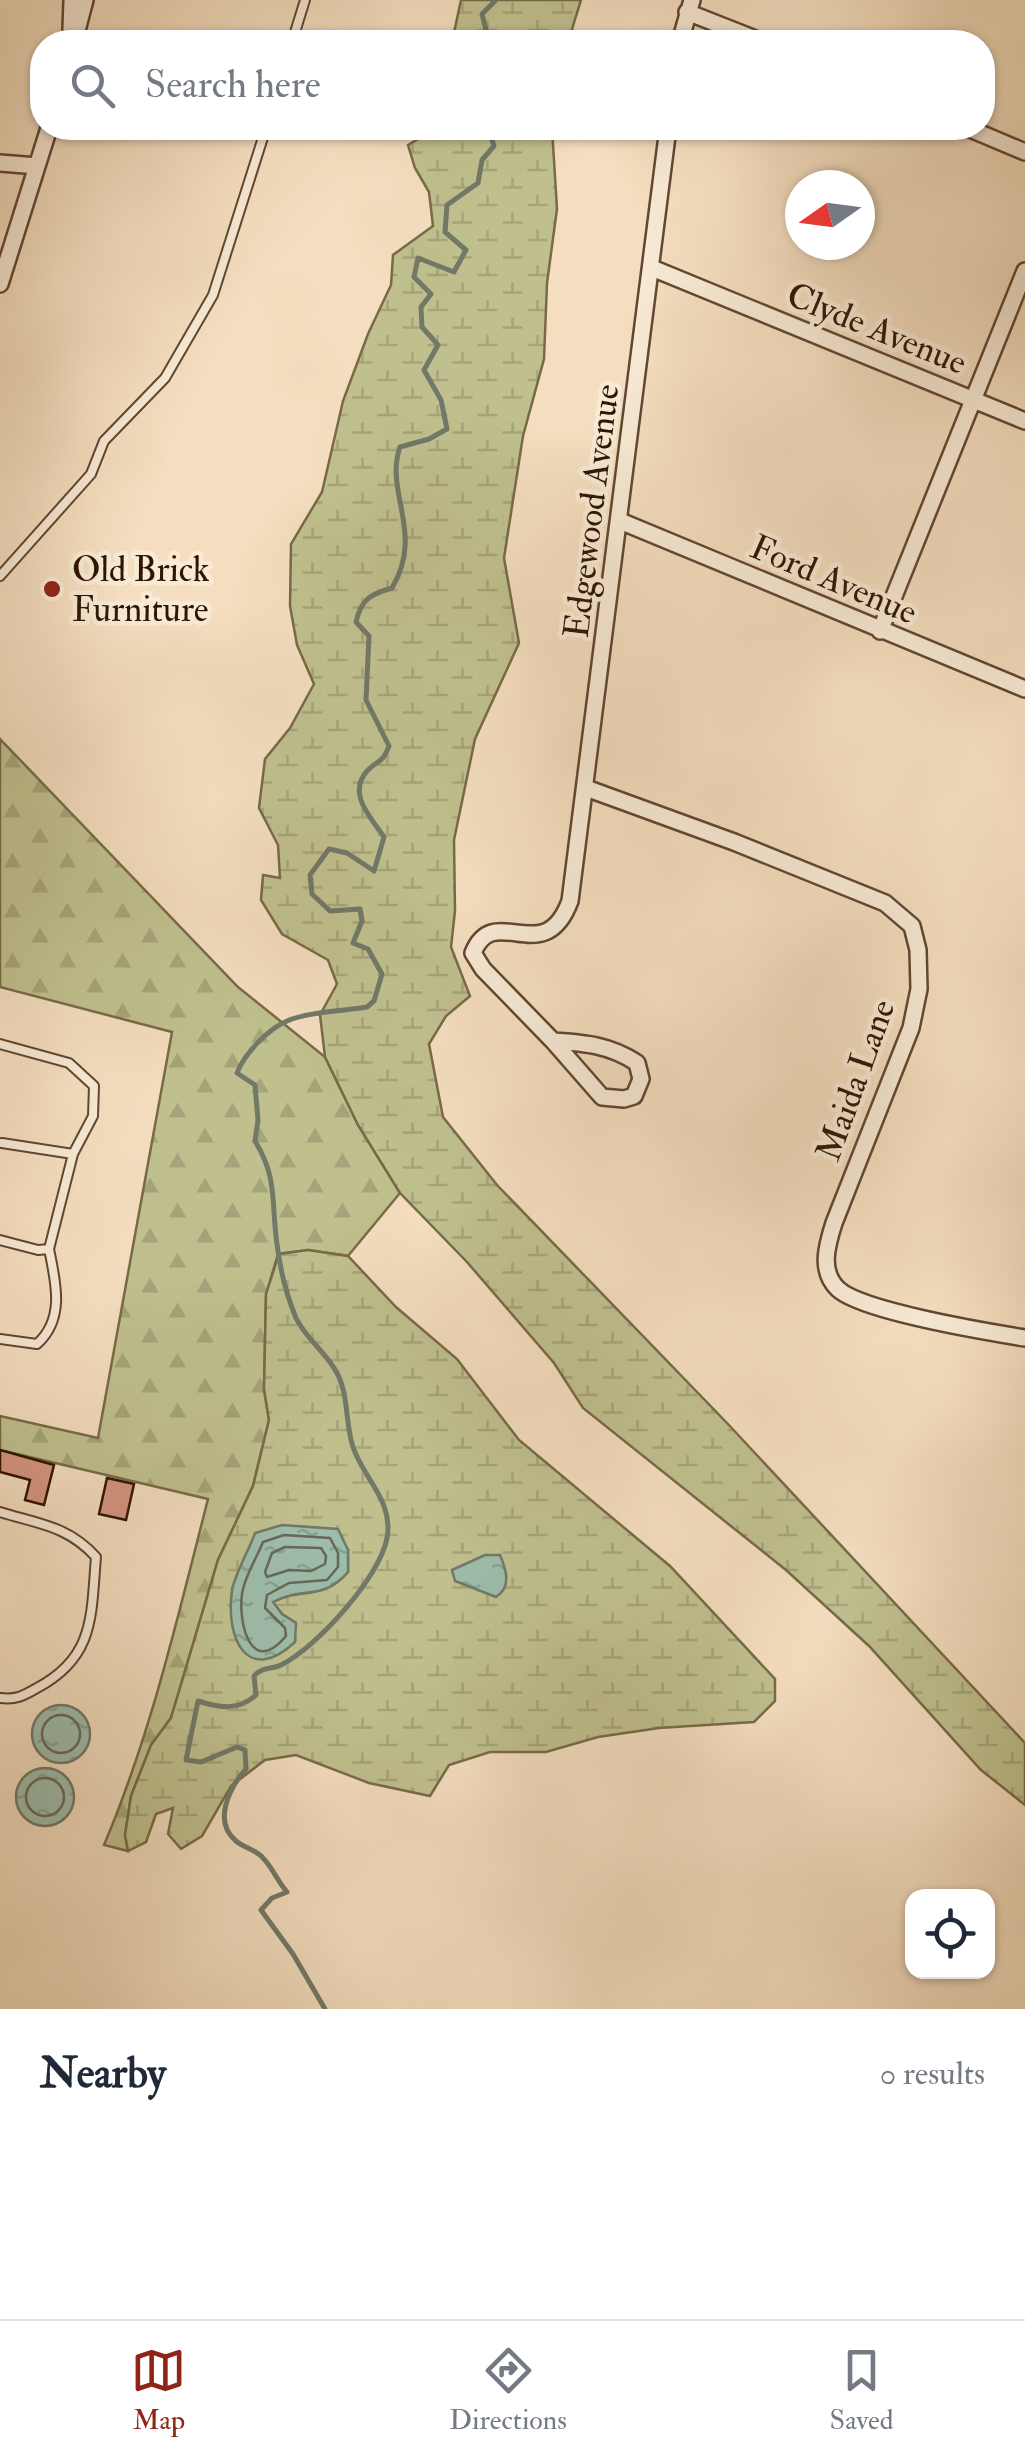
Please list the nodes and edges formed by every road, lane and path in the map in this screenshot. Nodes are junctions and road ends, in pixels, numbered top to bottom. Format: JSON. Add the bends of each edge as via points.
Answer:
{"nodes":[{"id":1,"x":72,"y":0,"type":"edge"},
{"id":2,"x":85,"y":0,"type":"edge"},
{"id":3,"x":305,"y":0,"type":"edge"},
{"id":4,"x":689,"y":6,"type":"edge"},
{"id":5,"x":72,"y":30,"type":"edge"},
{"id":6,"x":76,"y":30,"type":"edge"},
{"id":7,"x":296,"y":30,"type":"edge"},
{"id":8,"x":738,"y":30,"type":"edge"},
{"id":9,"x":995,"y":139,"type":"edge"},
{"id":10,"x":46,"y":140,"type":"edge"},
{"id":11,"x":262,"y":140,"type":"edge"},
{"id":12,"x":667,"y":140,"type":"edge"},
{"id":13,"x":1025,"y":152,"type":"edge"},
{"id":14,"x":0,"y":164,"type":"edge"},
{"id":15,"x":38,"y":166,"type":"junction"},
{"id":16,"x":652,"y":268,"type":"junction"},
{"id":17,"x":1025,"y":271,"type":"edge"},
{"id":18,"x":0,"y":284,"type":"edge"},
{"id":19,"x":974,"y":400,"type":"junction"},
{"id":20,"x":1025,"y":421,"type":"edge"},
{"id":21,"x":620,"y":521,"type":"junction"},
{"id":22,"x":0,"y":576,"type":"edge"},
{"id":23,"x":880,"y":631,"type":"junction"},
{"id":24,"x":1025,"y":689,"type":"edge"},
{"id":25,"x":586,"y":788,"type":"junction"},
{"id":26,"x":553,"y":1041,"type":"junction"},
{"id":27,"x":0,"y":1044,"type":"edge"},
{"id":28,"x":1,"y":1141,"type":"edge"},
{"id":29,"x":0,"y":1154,"type":"edge"},
{"id":30,"x":73,"y":1154,"type":"junction"},
{"id":31,"x":0,"y":1240,"type":"edge"},
{"id":32,"x":50,"y":1249,"type":"junction"},
{"id":33,"x":1025,"y":1338,"type":"edge"},
{"id":34,"x":0,"y":1339,"type":"edge"},
{"id":35,"x":0,"y":1512,"type":"edge"},
{"id":36,"x":0,"y":1698,"type":"edge"}],
"edges":[{"from":1,"to":5,"type":"street"},
{"from":2,"to":6,"type":"street"},
{"from":3,"to":7,"type":"lane"},
{"from":4,"to":8,"type":"street"},
{"from":9,"to":13,"type":"street"},
{"from":10,"to":15,"type":"street"},
{"from":11,"to":22,"type":"lane","via":[[213,295],[165,378],[104,442],[91,474]]},
{"from":12,"to":16,"type":"street","name":"Edgewood Avenue"},
{"from":14,"to":15,"type":"street"},
{"from":15,"to":18,"type":"street"},
{"from":16,"to":19,"type":"street","name":"Clyde Avenue"},
{"from":16,"to":21,"type":"street","name":"Edgewood Avenue"},
{"from":17,"to":19,"type":"street"},
{"from":19,"to":20,"type":"street","name":"Clyde Avenue"},
{"from":19,"to":23,"type":"street"},
{"from":21,"to":23,"type":"street","name":"Ford Avenue"},
{"from":21,"to":25,"type":"street","name":"Edgewood Avenue"},
{"from":23,"to":24,"type":"street","name":"Ford Avenue"},
{"from":25,"to":26,"type":"street","name":"Edgewood Avenue","via":[[564,918],[541,936],[488,933],[473,953]]},
{"from":25,"to":33,"type":"street","name":"Maida Lane","via":[[885,903],[912,926],[919,988],[912,1028],[834,1223],[825,1251],[828,1272],[836,1288],[859,1303]]},
{"from":26,"to":26,"type":"street","via":[[602,1097],[634,1096],[641,1079],[637,1063],[620,1051]]},
{"from":27,"to":30,"type":"lane","via":[[69,1064],[94,1086],[94,1116]]},
{"from":28,"to":29,"type":"lane"},
{"from":28,"to":30,"type":"lane"},
{"from":30,"to":32,"type":"lane"},
{"from":31,"to":32,"type":"lane"},
{"from":32,"to":34,"type":"lane","via":[[59,1296],[49,1333],[37,1344]]},
{"from":35,"to":36,"type":"lane","via":[[80,1539],[96,1558],[91,1623],[79,1656],[58,1677],[15,1700]]}]}
